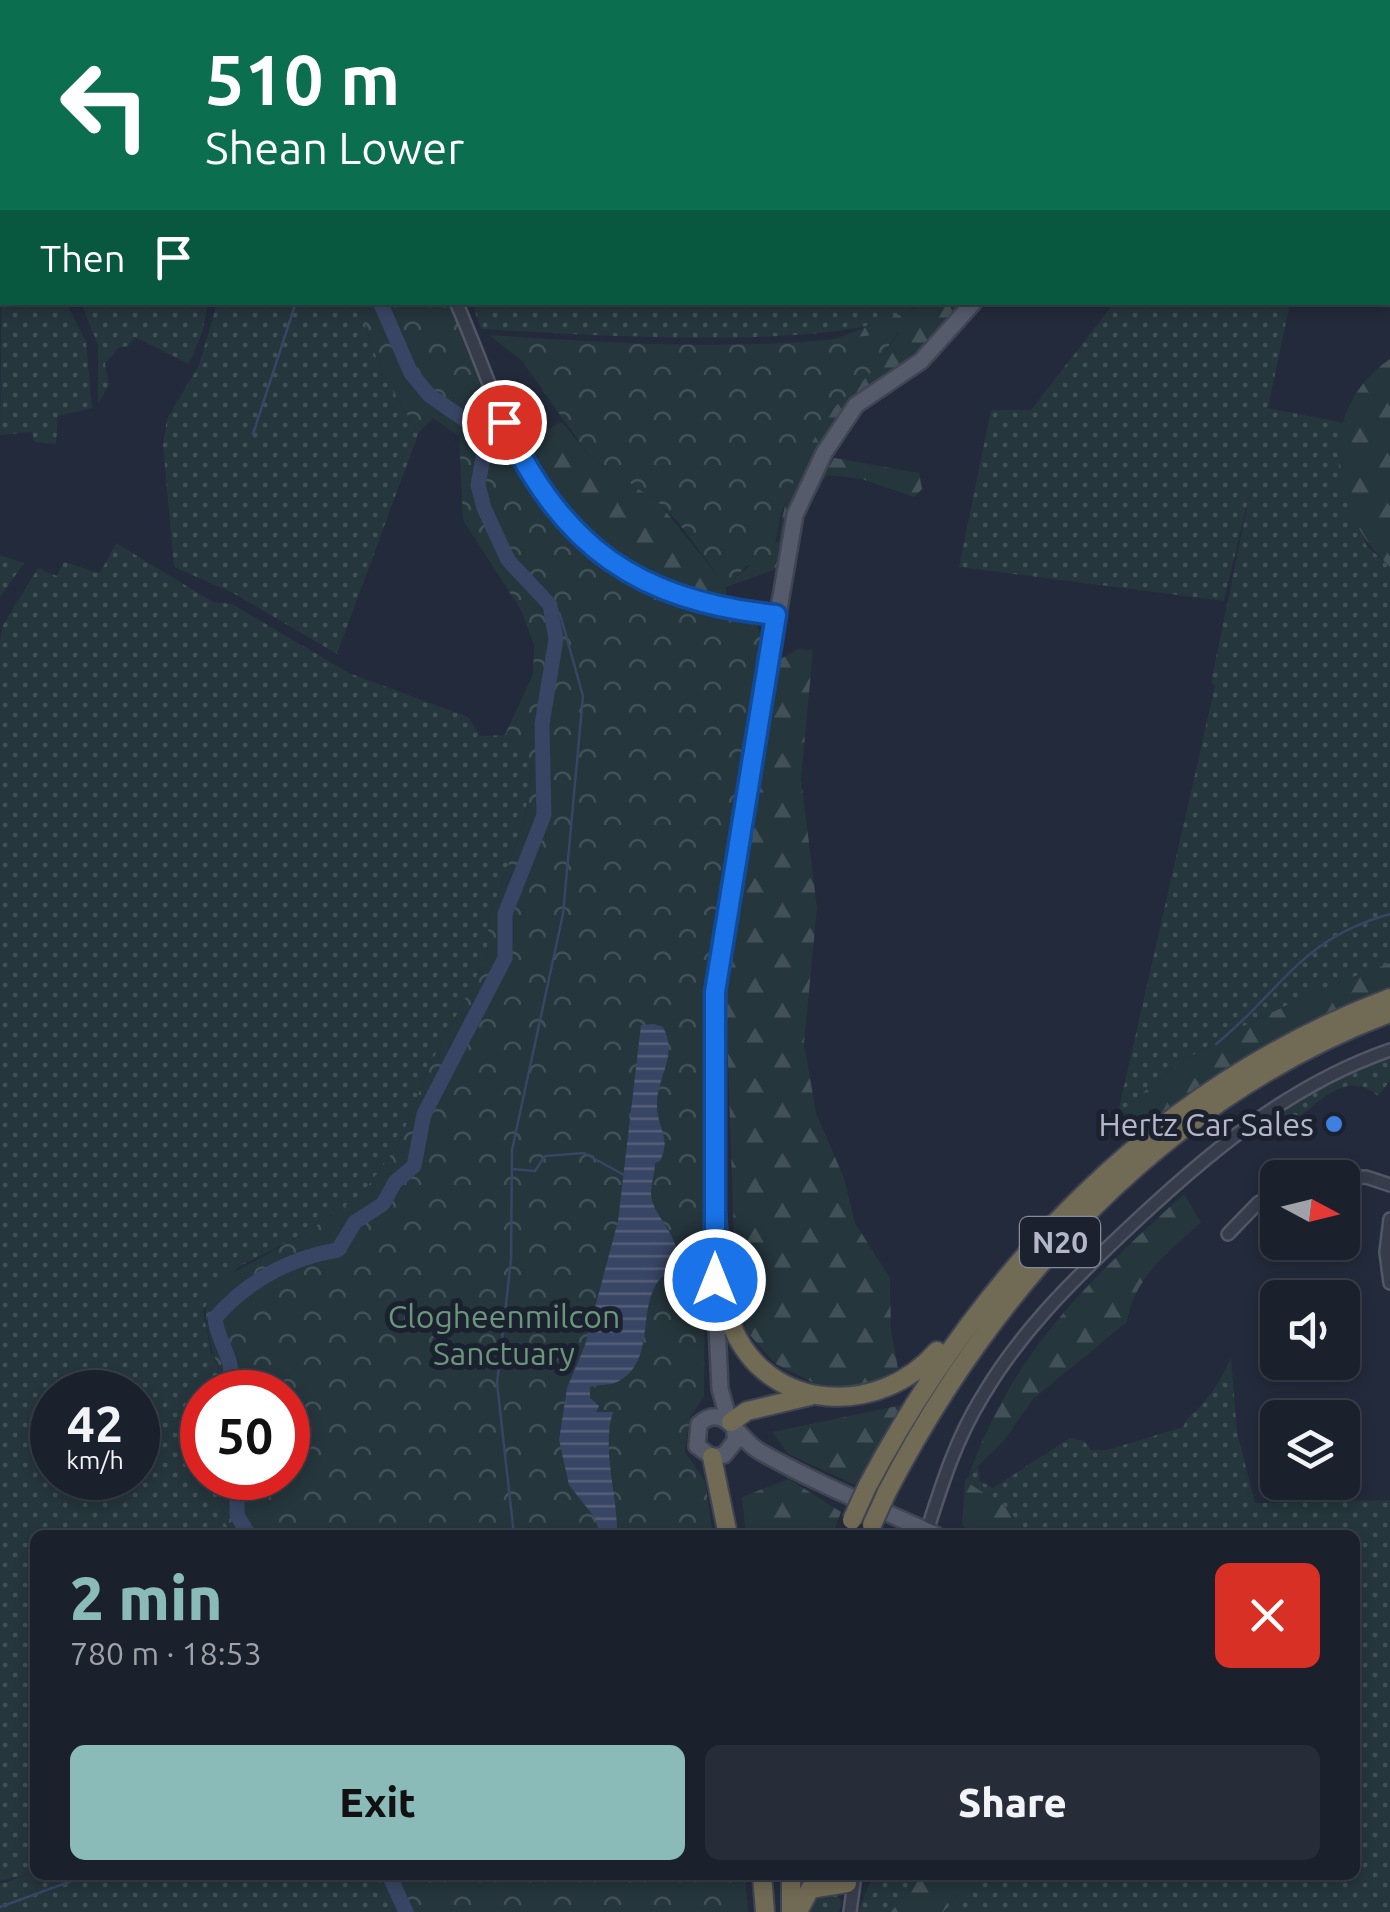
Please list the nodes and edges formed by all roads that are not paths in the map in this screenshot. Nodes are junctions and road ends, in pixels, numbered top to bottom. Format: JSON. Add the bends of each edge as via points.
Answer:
{"nodes":[{"id":1,"x":457,"y":305,"type":"edge"},
{"id":2,"x":972,"y":305,"type":"edge"},
{"id":3,"x":776,"y":615,"type":"junction"},
{"id":4,"x":1390,"y":998,"type":"edge"},
{"id":5,"x":1390,"y":1013,"type":"edge"},
{"id":6,"x":1390,"y":1050,"type":"edge"},
{"id":7,"x":1360,"y":1177,"type":"edge"},
{"id":8,"x":1390,"y":1184,"type":"edge"},
{"id":9,"x":1260,"y":1202,"type":"edge"},
{"id":10,"x":715,"y":1203,"type":"junction"},
{"id":11,"x":1390,"y":1218,"type":"edge"},
{"id":12,"x":1228,"y":1234,"type":"dead end"},
{"id":13,"x":1014,"y":1264,"type":"junction"},
{"id":14,"x":1390,"y":1284,"type":"edge"},
{"id":15,"x":716,"y":1336,"type":"junction"},
{"id":16,"x":814,"y":1396,"type":"junction"},
{"id":17,"x":711,"y":1416,"type":"junction"},
{"id":18,"x":731,"y":1423,"type":"junction"},
{"id":19,"x":721,"y":1454,"type":"junction"},
{"id":20,"x":781,"y":1464,"type":"junction"},
{"id":21,"x":849,"y":1528,"type":"edge"},
{"id":22,"x":728,"y":1530,"type":"edge"},
{"id":23,"x":870,"y":1530,"type":"edge"},
{"id":24,"x":924,"y":1530,"type":"edge"},
{"id":25,"x":932,"y":1530,"type":"edge"},
{"id":26,"x":763,"y":1880,"type":"edge"},
{"id":27,"x":770,"y":1880,"type":"edge"},
{"id":28,"x":791,"y":1880,"type":"edge"},
{"id":29,"x":842,"y":1880,"type":"edge"},
{"id":30,"x":851,"y":1880,"type":"edge"},
{"id":31,"x":850,"y":1911,"type":"edge"},
{"id":32,"x":767,"y":1912,"type":"edge"},
{"id":33,"x":790,"y":1912,"type":"edge"},
{"id":34,"x":798,"y":1912,"type":"edge"}],
"edges":[{"from":1,"to":3,"type":"street","via":[[526,468],[583,540],[618,568],[680,598]]},
{"from":2,"to":3,"type":"main road","via":[[942,342],[868,394],[846,418],[795,515]]},
{"from":3,"to":10,"type":"main road","via":[[715,992]]},
{"from":4,"to":13,"type":"highway","number":"N20","via":[[1304,1038],[1186,1108]]},
{"from":5,"to":23,"type":"highway","number":"N20","bridge":true,"via":[[1300,1055],[1208,1113],[1097,1204],[981,1336],[930,1413]]},
{"from":6,"to":25,"type":"street","via":[[1274,1107],[1202,1159],[1056,1297],[980,1399],[954,1450]]},
{"from":7,"to":8,"type":"street"},
{"from":9,"to":12,"type":"street"},
{"from":10,"to":15,"type":"main road"},
{"from":10,"to":16,"type":"highway","via":[[726,1306],[736,1335],[772,1377]]},
{"from":11,"to":14,"type":"street"},
{"from":13,"to":16,"type":"highway","via":[[913,1375],[854,1398]]},
{"from":13,"to":21,"type":"highway","number":"N20","bridge":true,"via":[[937,1365]]},
{"from":15,"to":17,"type":"main road"},
{"from":15,"to":18,"type":"main road"},
{"from":16,"to":18,"type":"highway","via":[[757,1408]]},
{"from":17,"to":18,"type":"main road"},
{"from":17,"to":19,"type":"main road","via":[[699,1424],[697,1446]]},
{"from":18,"to":19,"type":"main road","via":[[736,1440]]},
{"from":18,"to":20,"type":"main road","via":[[742,1440]]},
{"from":19,"to":20,"type":"main road"},
{"from":19,"to":22,"type":"highway"},
{"from":20,"to":24,"type":"main road"},
{"from":26,"to":32,"type":"highway"},
{"from":27,"to":32,"type":"highway"},
{"from":28,"to":33,"type":"highway"},
{"from":29,"to":34,"type":"highway","via":[[810,1890]]},
{"from":30,"to":31,"type":"street"}]}
